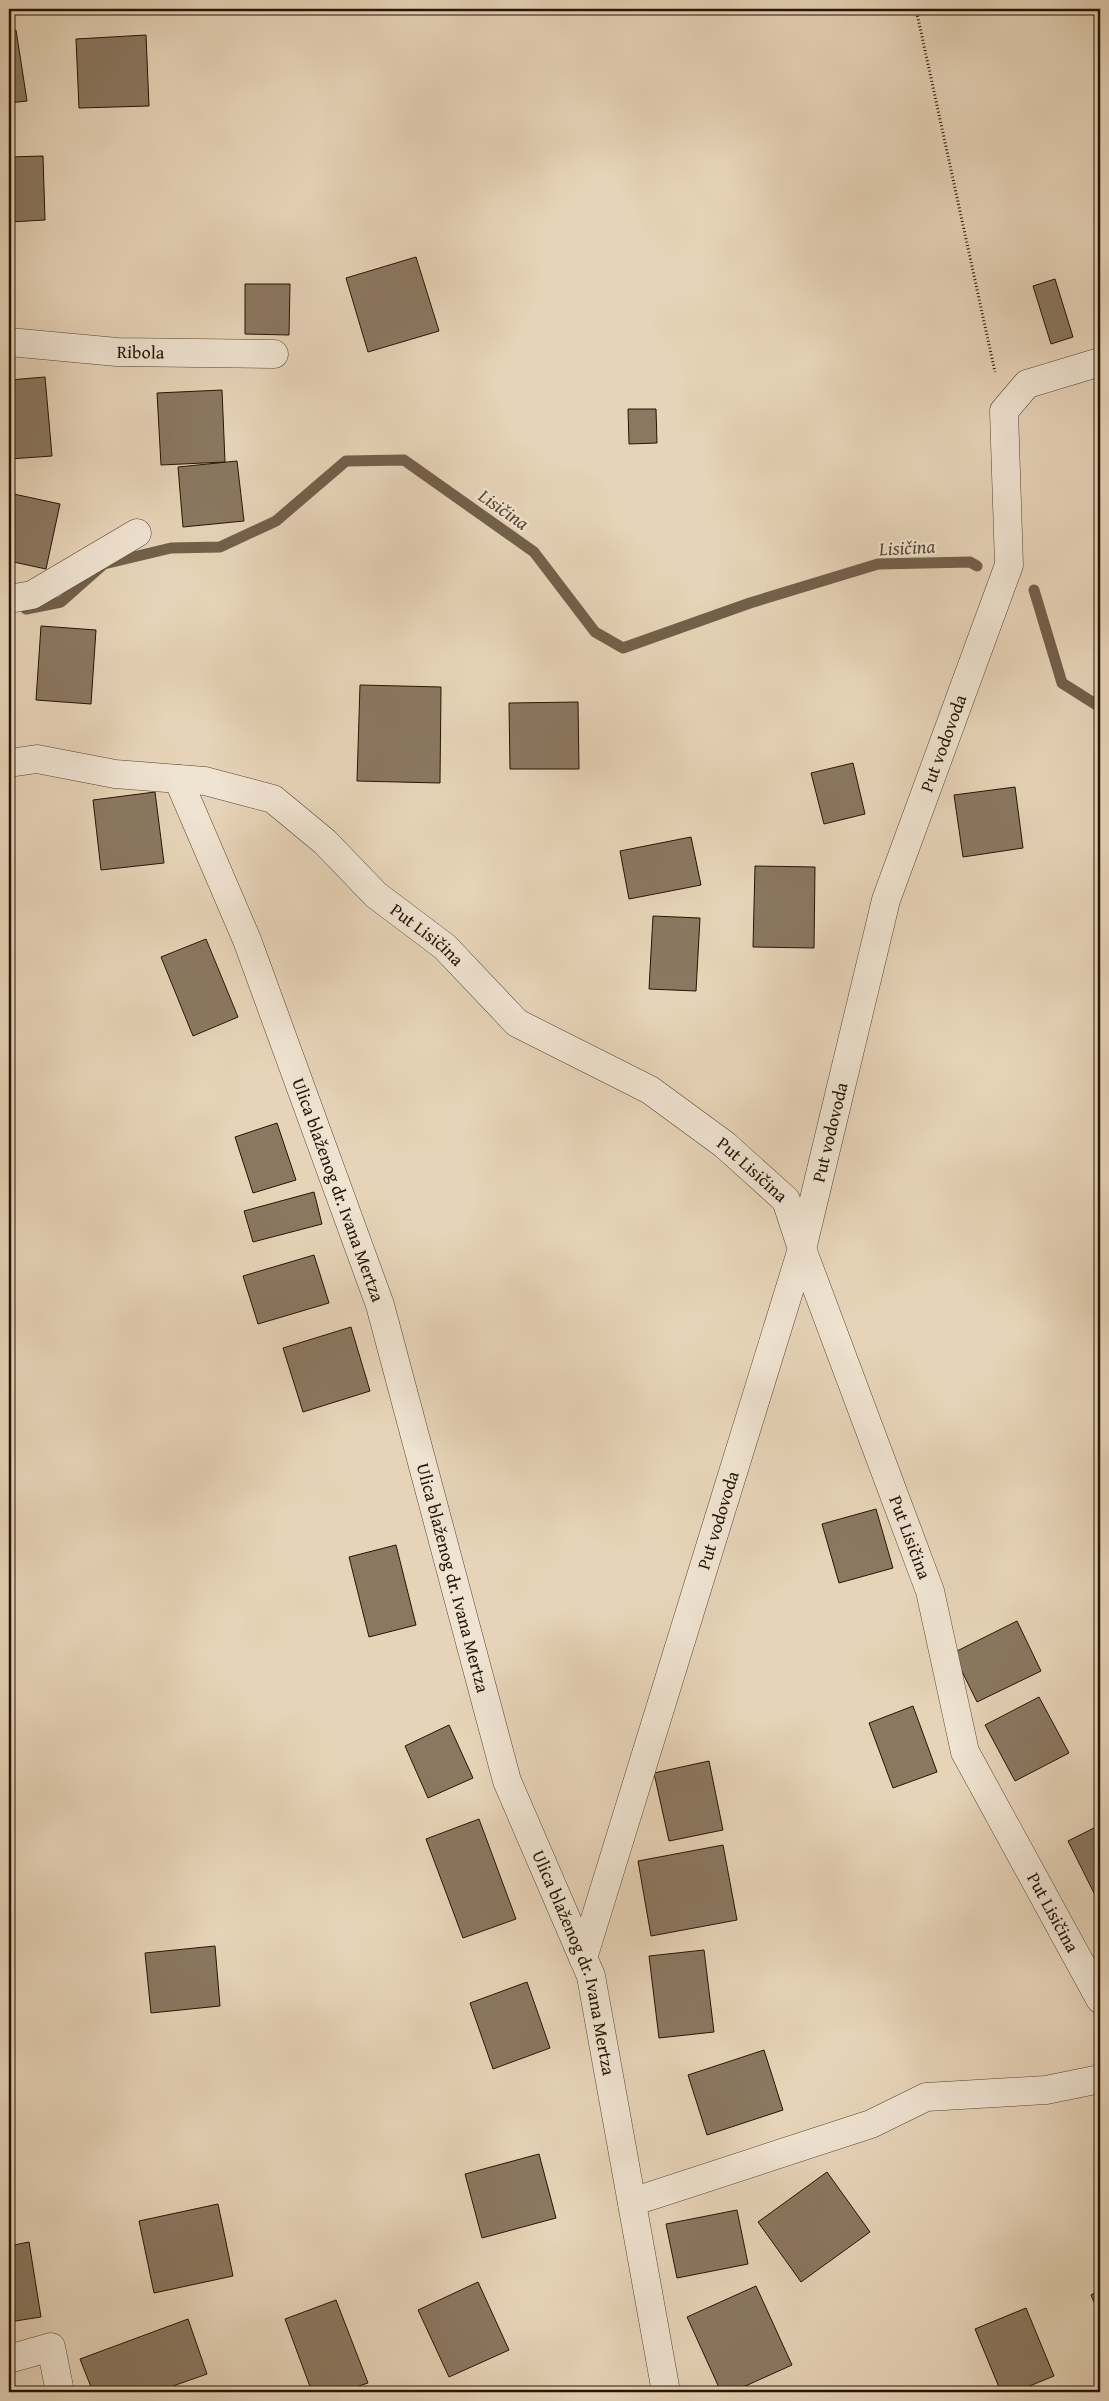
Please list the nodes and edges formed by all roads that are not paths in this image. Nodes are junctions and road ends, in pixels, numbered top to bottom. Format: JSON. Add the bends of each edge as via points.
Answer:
{"nodes":[{"id":1,"x":9,"y":342,"type":"edge"},
{"id":2,"x":274,"y":354,"type":"dead end"},
{"id":3,"x":1100,"y":362,"type":"edge"},
{"id":4,"x":138,"y":533,"type":"dead end"},
{"id":5,"x":9,"y":599,"type":"edge"},
{"id":6,"x":9,"y":763,"type":"edge"},
{"id":7,"x":178,"y":779,"type":"junction"},
{"id":8,"x":802,"y":1249,"type":"junction"},
{"id":9,"x":583,"y":1958,"type":"junction"},
{"id":10,"x":1100,"y":1999,"type":"edge"},
{"id":11,"x":1100,"y":2079,"type":"edge"},
{"id":12,"x":632,"y":2202,"type":"junction"},
{"id":13,"x":9,"y":2359,"type":"edge"},
{"id":14,"x":60,"y":2392,"type":"edge"},
{"id":15,"x":666,"y":2392,"type":"edge"}],
"edges":[{"from":1,"to":2,"type":"street","name":"Ribola","via":[[117,352]]},
{"from":3,"to":8,"type":"street","name":"Put vodovoda","via":[[1027,384],[1004,411],[1009,564],[886,900]]},
{"from":4,"to":5,"type":"street","via":[[32,595]]},
{"from":6,"to":7,"type":"street","name":"Put Lisičina","via":[[37,759],[115,774]]},
{"from":7,"to":8,"type":"street","name":"Put Lisičina","via":[[204,781],[273,799],[325,842],[376,895],[445,947],[517,1023],[650,1090],[725,1145],[786,1200]]},
{"from":7,"to":9,"type":"street","name":"Ulica blaženog dr. Ivana Mertza","via":[[247,940],[380,1305],[506,1781]]},
{"from":8,"to":9,"type":"street","name":"Put vodovoda"},
{"from":8,"to":10,"type":"street","name":"Put Lisičina","via":[[930,1591],[965,1752]]},
{"from":9,"to":12,"type":"street","name":"Ulica blaženog dr. Ivana Mertza","via":[[591,1976]]},
{"from":11,"to":12,"type":"street","via":[[1046,2090],[926,2097],[871,2124]]},
{"from":12,"to":15,"type":"street","name":"Ulica blaženog dr. Ivana Mertza"},
{"from":13,"to":14,"type":"street","via":[[51,2347]]}]}
